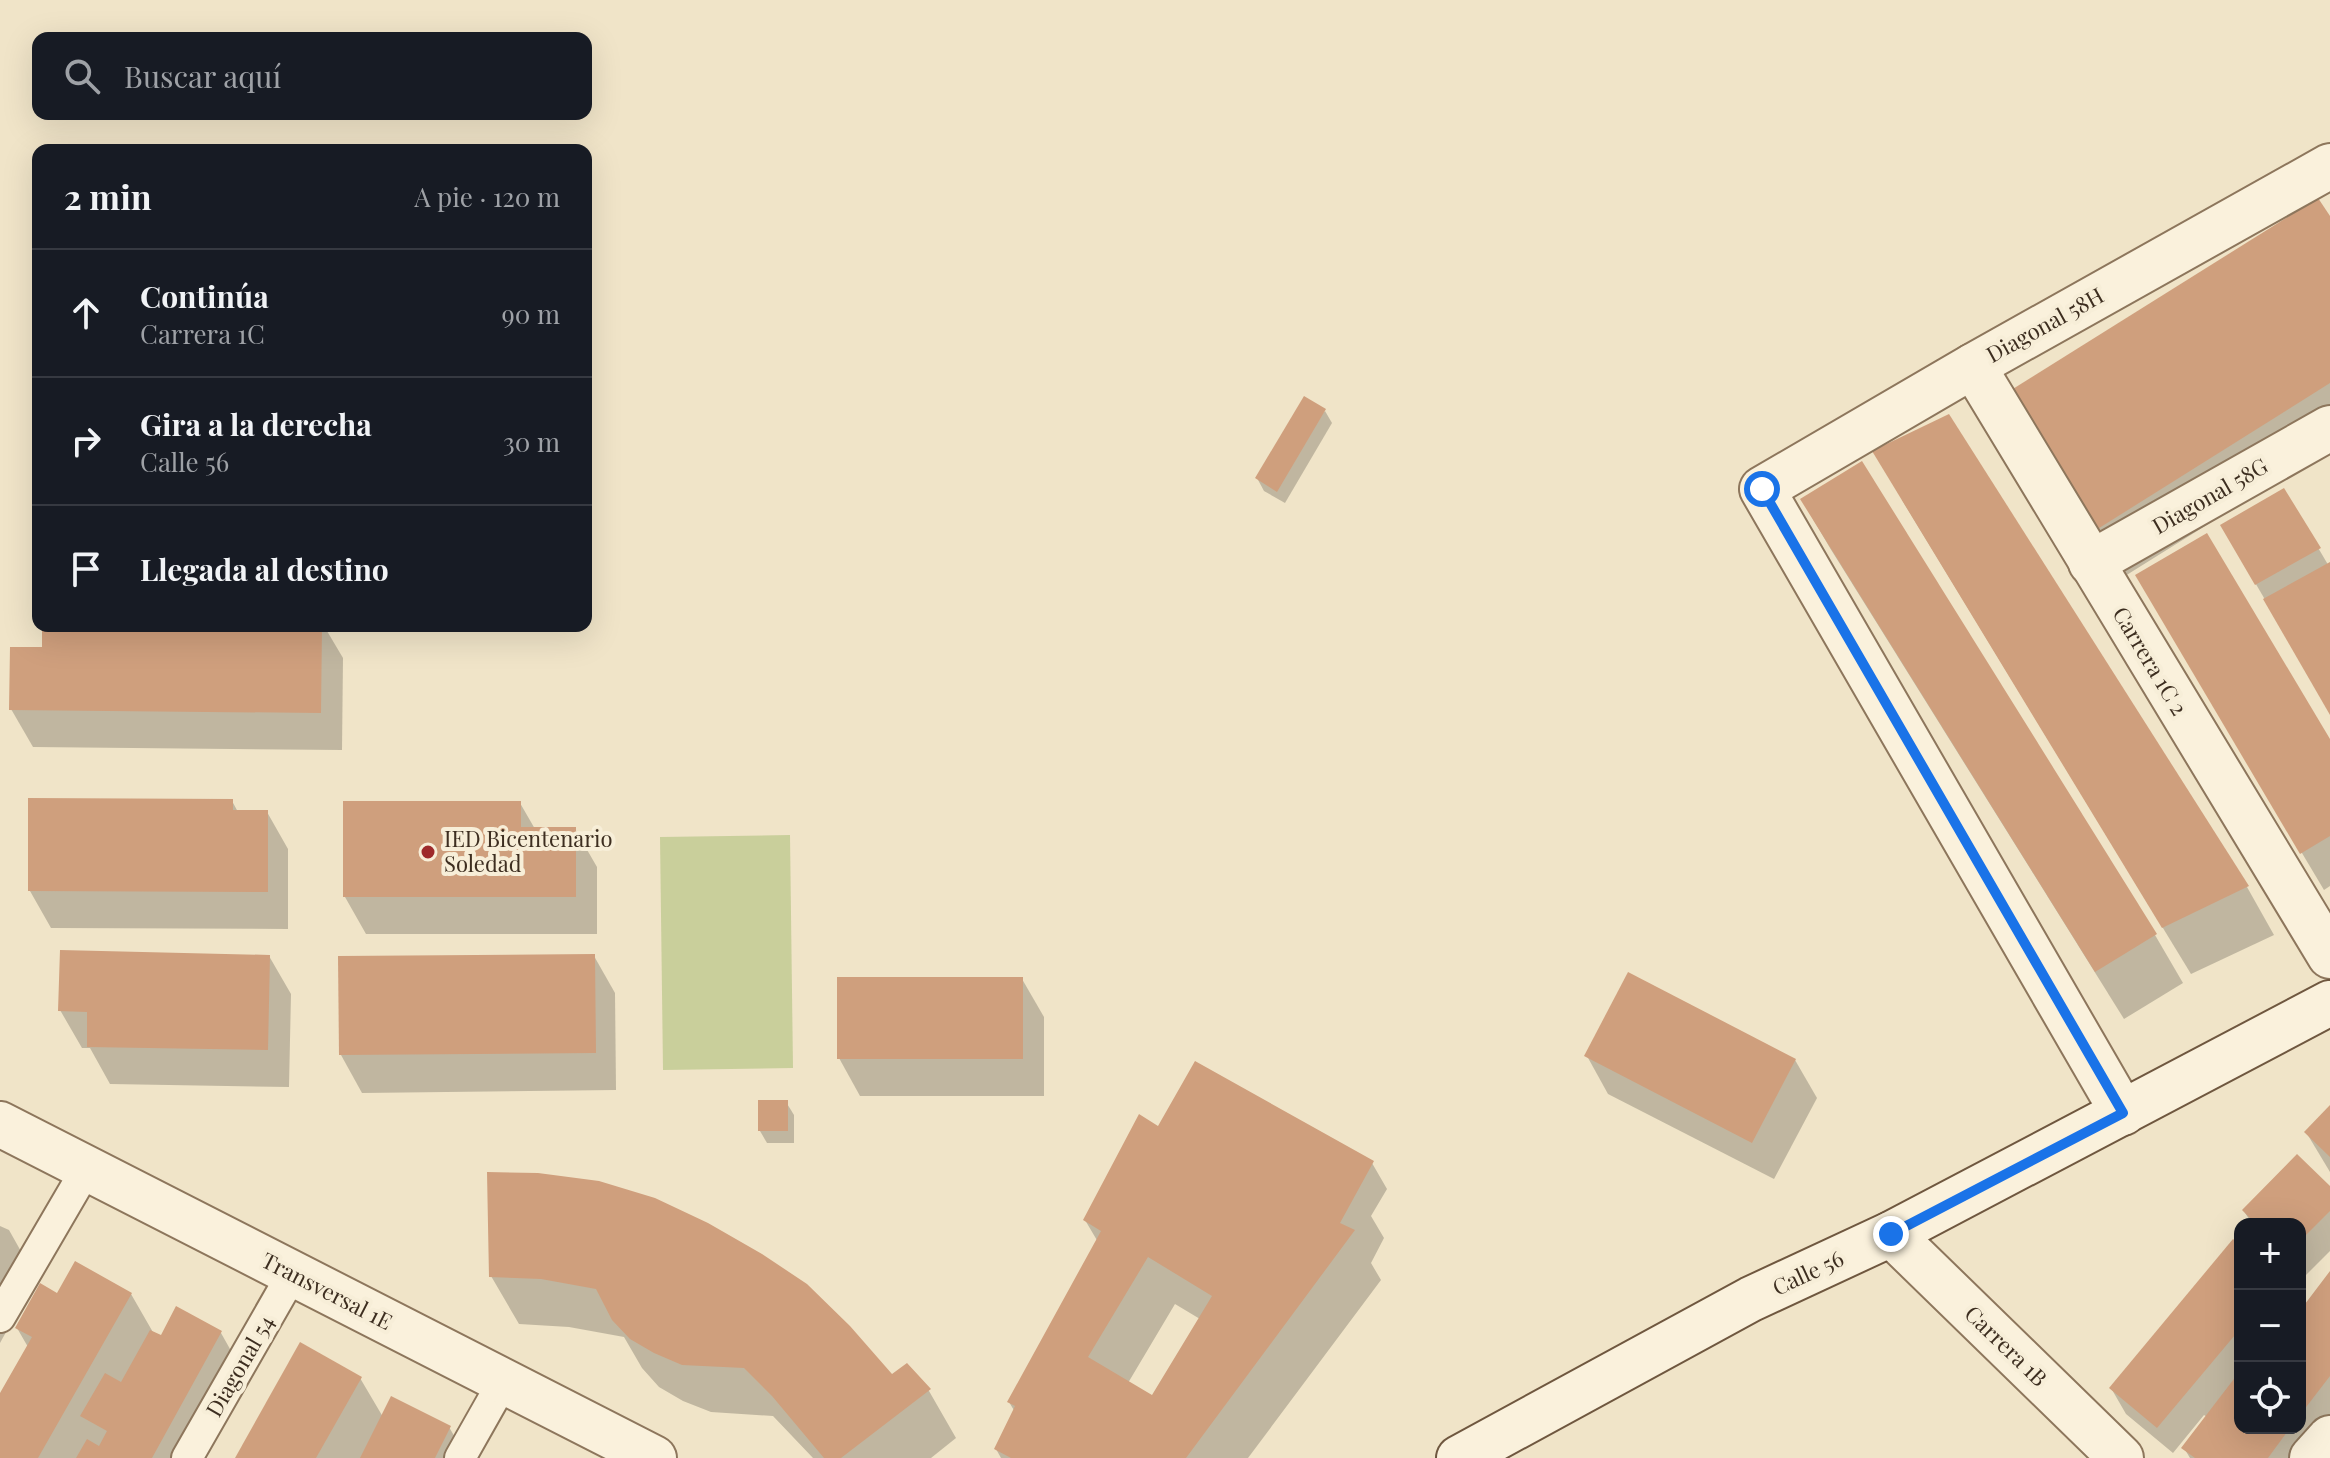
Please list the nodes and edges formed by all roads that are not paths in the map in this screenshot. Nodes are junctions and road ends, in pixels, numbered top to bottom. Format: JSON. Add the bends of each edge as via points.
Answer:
{"nodes":[{"id":1,"x":2330,"y":166,"type":"edge"},
{"id":2,"x":1973,"y":366,"type":"junction"},
{"id":3,"x":2330,"y":428,"type":"edge"},
{"id":4,"x":2091,"y":563,"type":"junction"},
{"id":5,"x":2330,"y":956,"type":"edge"},
{"id":6,"x":2330,"y":1003,"type":"edge"},
{"id":7,"x":2123,"y":1113,"type":"junction"},
{"id":8,"x":0,"y":1124,"type":"edge"},
{"id":9,"x":87,"y":1168,"type":"junction"},
{"id":10,"x":1891,"y":1234,"type":"junction"},
{"id":11,"x":293,"y":1273,"type":"junction"},
{"id":12,"x":0,"y":1317,"type":"edge"},
{"id":13,"x":503,"y":1382,"type":"junction"},
{"id":14,"x":2330,"y":1438,"type":"edge"},
{"id":15,"x":187,"y":1458,"type":"edge"},
{"id":16,"x":460,"y":1458,"type":"edge"},
{"id":17,"x":654,"y":1458,"type":"edge"},
{"id":18,"x":1459,"y":1458,"type":"edge"},
{"id":19,"x":2121,"y":1458,"type":"edge"},
{"id":20,"x":2312,"y":1458,"type":"edge"}],
"edges":[{"from":1,"to":2,"type":"street","name":"Diagonal 58H"},
{"from":2,"to":4,"type":"street","name":"Carrera 1C 2"},
{"from":2,"to":7,"type":"street","name":"Diagonal 58H","via":[[1762,489]]},
{"from":3,"to":4,"type":"street","name":"Diagonal 58G"},
{"from":4,"to":5,"type":"street","name":"Carrera 1C 2"},
{"from":6,"to":7,"type":"street","name":"Calle 56"},
{"from":7,"to":10,"type":"street","name":"Calle 56"},
{"from":8,"to":9,"type":"street","name":"Transversal 1E"},
{"from":9,"to":11,"type":"street","name":"Transversal 1E"},
{"from":9,"to":12,"type":"lane"},
{"from":10,"to":18,"type":"street","name":"Calle 56","via":[[1751,1299]]},
{"from":10,"to":19,"type":"street","name":"Carrera 1B"},
{"from":11,"to":13,"type":"street","name":"Transversal 1E"},
{"from":11,"to":15,"type":"lane","name":"Diagonal 54"},
{"from":13,"to":16,"type":"lane"},
{"from":13,"to":17,"type":"street","name":"Transversal 1E"},
{"from":14,"to":20,"type":"street"}]}
